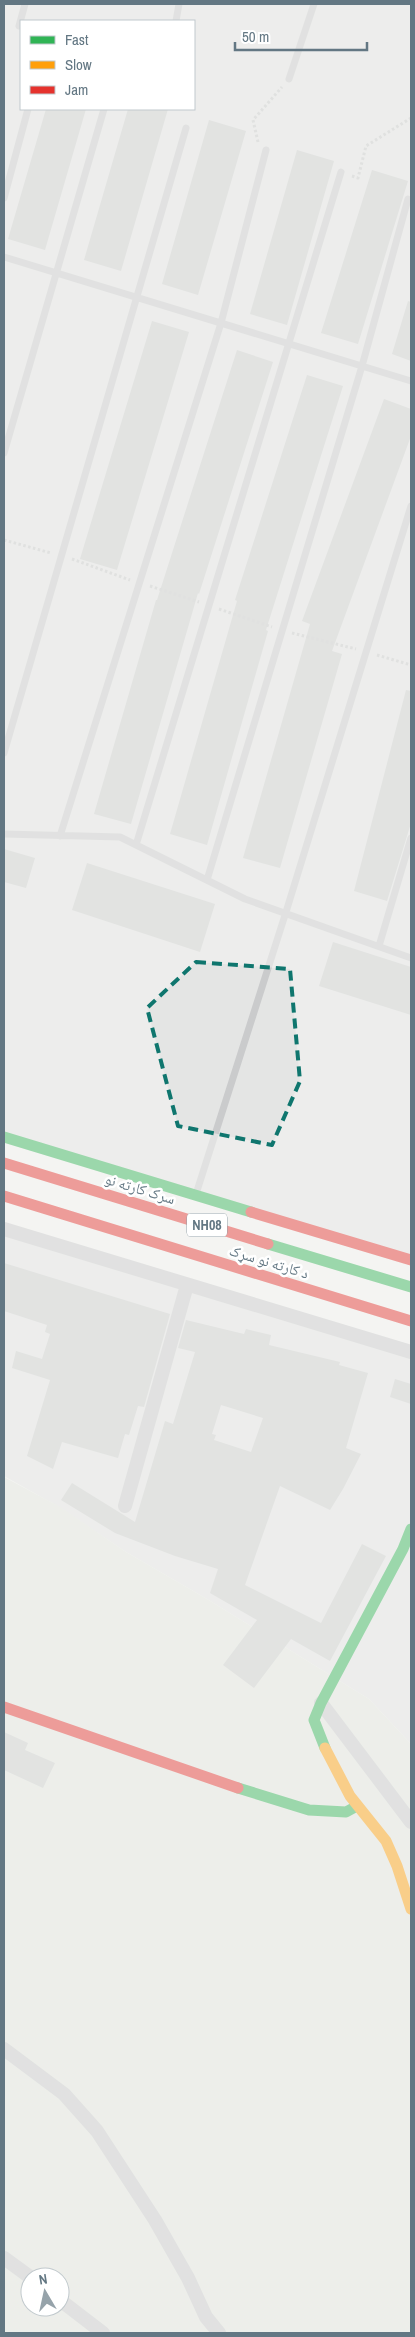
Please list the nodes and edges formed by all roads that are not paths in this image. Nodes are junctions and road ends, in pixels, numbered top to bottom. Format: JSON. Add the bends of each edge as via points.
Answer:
{"nodes":[{"id":1,"x":25,"y":4,"type":"edge"},
{"id":2,"x":179,"y":4,"type":"edge"},
{"id":3,"x":314,"y":4,"type":"edge"},
{"id":4,"x":21,"y":20,"type":"edge"},
{"id":5,"x":176,"y":20,"type":"edge"},
{"id":6,"x":20,"y":22,"type":"edge"},
{"id":7,"x":19,"y":26,"type":"dead end"},
{"id":8,"x":289,"y":79,"type":"road end"},
{"id":9,"x":28,"y":110,"type":"edge"},
{"id":10,"x":104,"y":110,"type":"edge"},
{"id":11,"x":186,"y":128,"type":"dead end"},
{"id":12,"x":266,"y":150,"type":"dead end"},
{"id":13,"x":341,"y":172,"type":"road end"},
{"id":14,"x":4,"y":198,"type":"edge"},
{"id":15,"x":408,"y":199,"type":"dead end"},
{"id":16,"x":4,"y":257,"type":"edge"},
{"id":17,"x":56,"y":273,"type":"junction"},
{"id":18,"x":136,"y":297,"type":"junction"},
{"id":19,"x":221,"y":323,"type":"junction"},
{"id":20,"x":288,"y":344,"type":"junction"},
{"id":21,"x":362,"y":366,"type":"junction"},
{"id":22,"x":411,"y":381,"type":"edge"},
{"id":23,"x":4,"y":453,"type":"edge"},
{"id":24,"x":411,"y":506,"type":"edge"},
{"id":25,"x":4,"y":752,"type":"edge"},
{"id":26,"x":4,"y":834,"type":"edge"},
{"id":27,"x":60,"y":836,"type":"junction"},
{"id":28,"x":411,"y":838,"type":"edge"},
{"id":29,"x":136,"y":844,"type":"junction"},
{"id":30,"x":207,"y":880,"type":"junction"},
{"id":31,"x":286,"y":912,"type":"junction"},
{"id":32,"x":378,"y":946,"type":"junction"},
{"id":33,"x":411,"y":958,"type":"edge"},
{"id":34,"x":4,"y":1137,"type":"edge"},
{"id":35,"x":4,"y":1163,"type":"edge"},
{"id":36,"x":195,"y":1195,"type":"junction"},
{"id":37,"x":4,"y":1196,"type":"edge"},
{"id":38,"x":4,"y":1229,"type":"edge"},
{"id":39,"x":411,"y":1260,"type":"edge"},
{"id":40,"x":187,"y":1285,"type":"junction"},
{"id":41,"x":411,"y":1287,"type":"edge"},
{"id":42,"x":411,"y":1320,"type":"edge"},
{"id":43,"x":411,"y":1352,"type":"edge"},
{"id":44,"x":125,"y":1506,"type":"dead end"},
{"id":45,"x":411,"y":1529,"type":"edge"},
{"id":46,"x":321,"y":1703,"type":"junction"},
{"id":47,"x":4,"y":1707,"type":"edge"},
{"id":48,"x":357,"y":1806,"type":"junction"},
{"id":49,"x":411,"y":1822,"type":"edge"},
{"id":50,"x":411,"y":1909,"type":"edge"},
{"id":51,"x":4,"y":2049,"type":"edge"},
{"id":52,"x":4,"y":2258,"type":"edge"},
{"id":53,"x":20,"y":2270,"type":"edge"},
{"id":54,"x":70,"y":2308,"type":"edge"},
{"id":55,"x":103,"y":2333,"type":"edge"},
{"id":56,"x":219,"y":2333,"type":"edge"}],
"edges":[{"from":1,"to":4,"type":"lane"},
{"from":2,"to":5,"type":"lane"},
{"from":3,"to":8,"type":"lane"},
{"from":6,"to":7,"type":"lane"},
{"from":9,"to":14,"type":"lane"},
{"from":10,"to":17,"type":"lane"},
{"from":11,"to":18,"type":"lane"},
{"from":12,"to":19,"type":"lane"},
{"from":13,"to":20,"type":"lane"},
{"from":15,"to":21,"type":"lane"},
{"from":16,"to":17,"type":"lane"},
{"from":17,"to":18,"type":"lane"},
{"from":17,"to":23,"type":"lane"},
{"from":18,"to":19,"type":"lane"},
{"from":18,"to":25,"type":"lane"},
{"from":19,"to":20,"type":"lane"},
{"from":19,"to":27,"type":"lane"},
{"from":20,"to":21,"type":"lane"},
{"from":20,"to":29,"type":"lane"},
{"from":21,"to":22,"type":"lane"},
{"from":21,"to":30,"type":"lane"},
{"from":24,"to":31,"type":"lane"},
{"from":26,"to":27,"type":"lane"},
{"from":27,"to":29,"type":"lane","via":[[120,837]]},
{"from":28,"to":32,"type":"lane"},
{"from":29,"to":30,"type":"lane"},
{"from":30,"to":31,"type":"lane","via":[[245,899]]},
{"from":31,"to":32,"type":"lane"},
{"from":31,"to":36,"type":"lane"},
{"from":32,"to":33,"type":"lane"},
{"from":34,"to":36,"type":"main road"},
{"from":35,"to":41,"type":"main road","name":"سرک کارته نو","number":"NH08"},
{"from":36,"to":39,"type":"main road"},
{"from":37,"to":42,"type":"main road","name":"د کارته نو سړک","number":"NH08"},
{"from":38,"to":40,"type":"street"},
{"from":40,"to":43,"type":"street"},
{"from":40,"to":44,"type":"street"},
{"from":45,"to":46,"type":"main road"},
{"from":46,"to":48,"type":"main road","via":[[314,1720],[335,1770]]},
{"from":46,"to":49,"type":"street"},
{"from":47,"to":48,"type":"main road","via":[[309,1810],[346,1812]]},
{"from":48,"to":50,"type":"main road","via":[[371,1819],[386,1842]]},
{"from":51,"to":56,"type":"street","via":[[64,2094],[96,2131],[155,2220],[206,2317]]},
{"from":52,"to":53,"type":"street"},
{"from":54,"to":55,"type":"street"}]}
